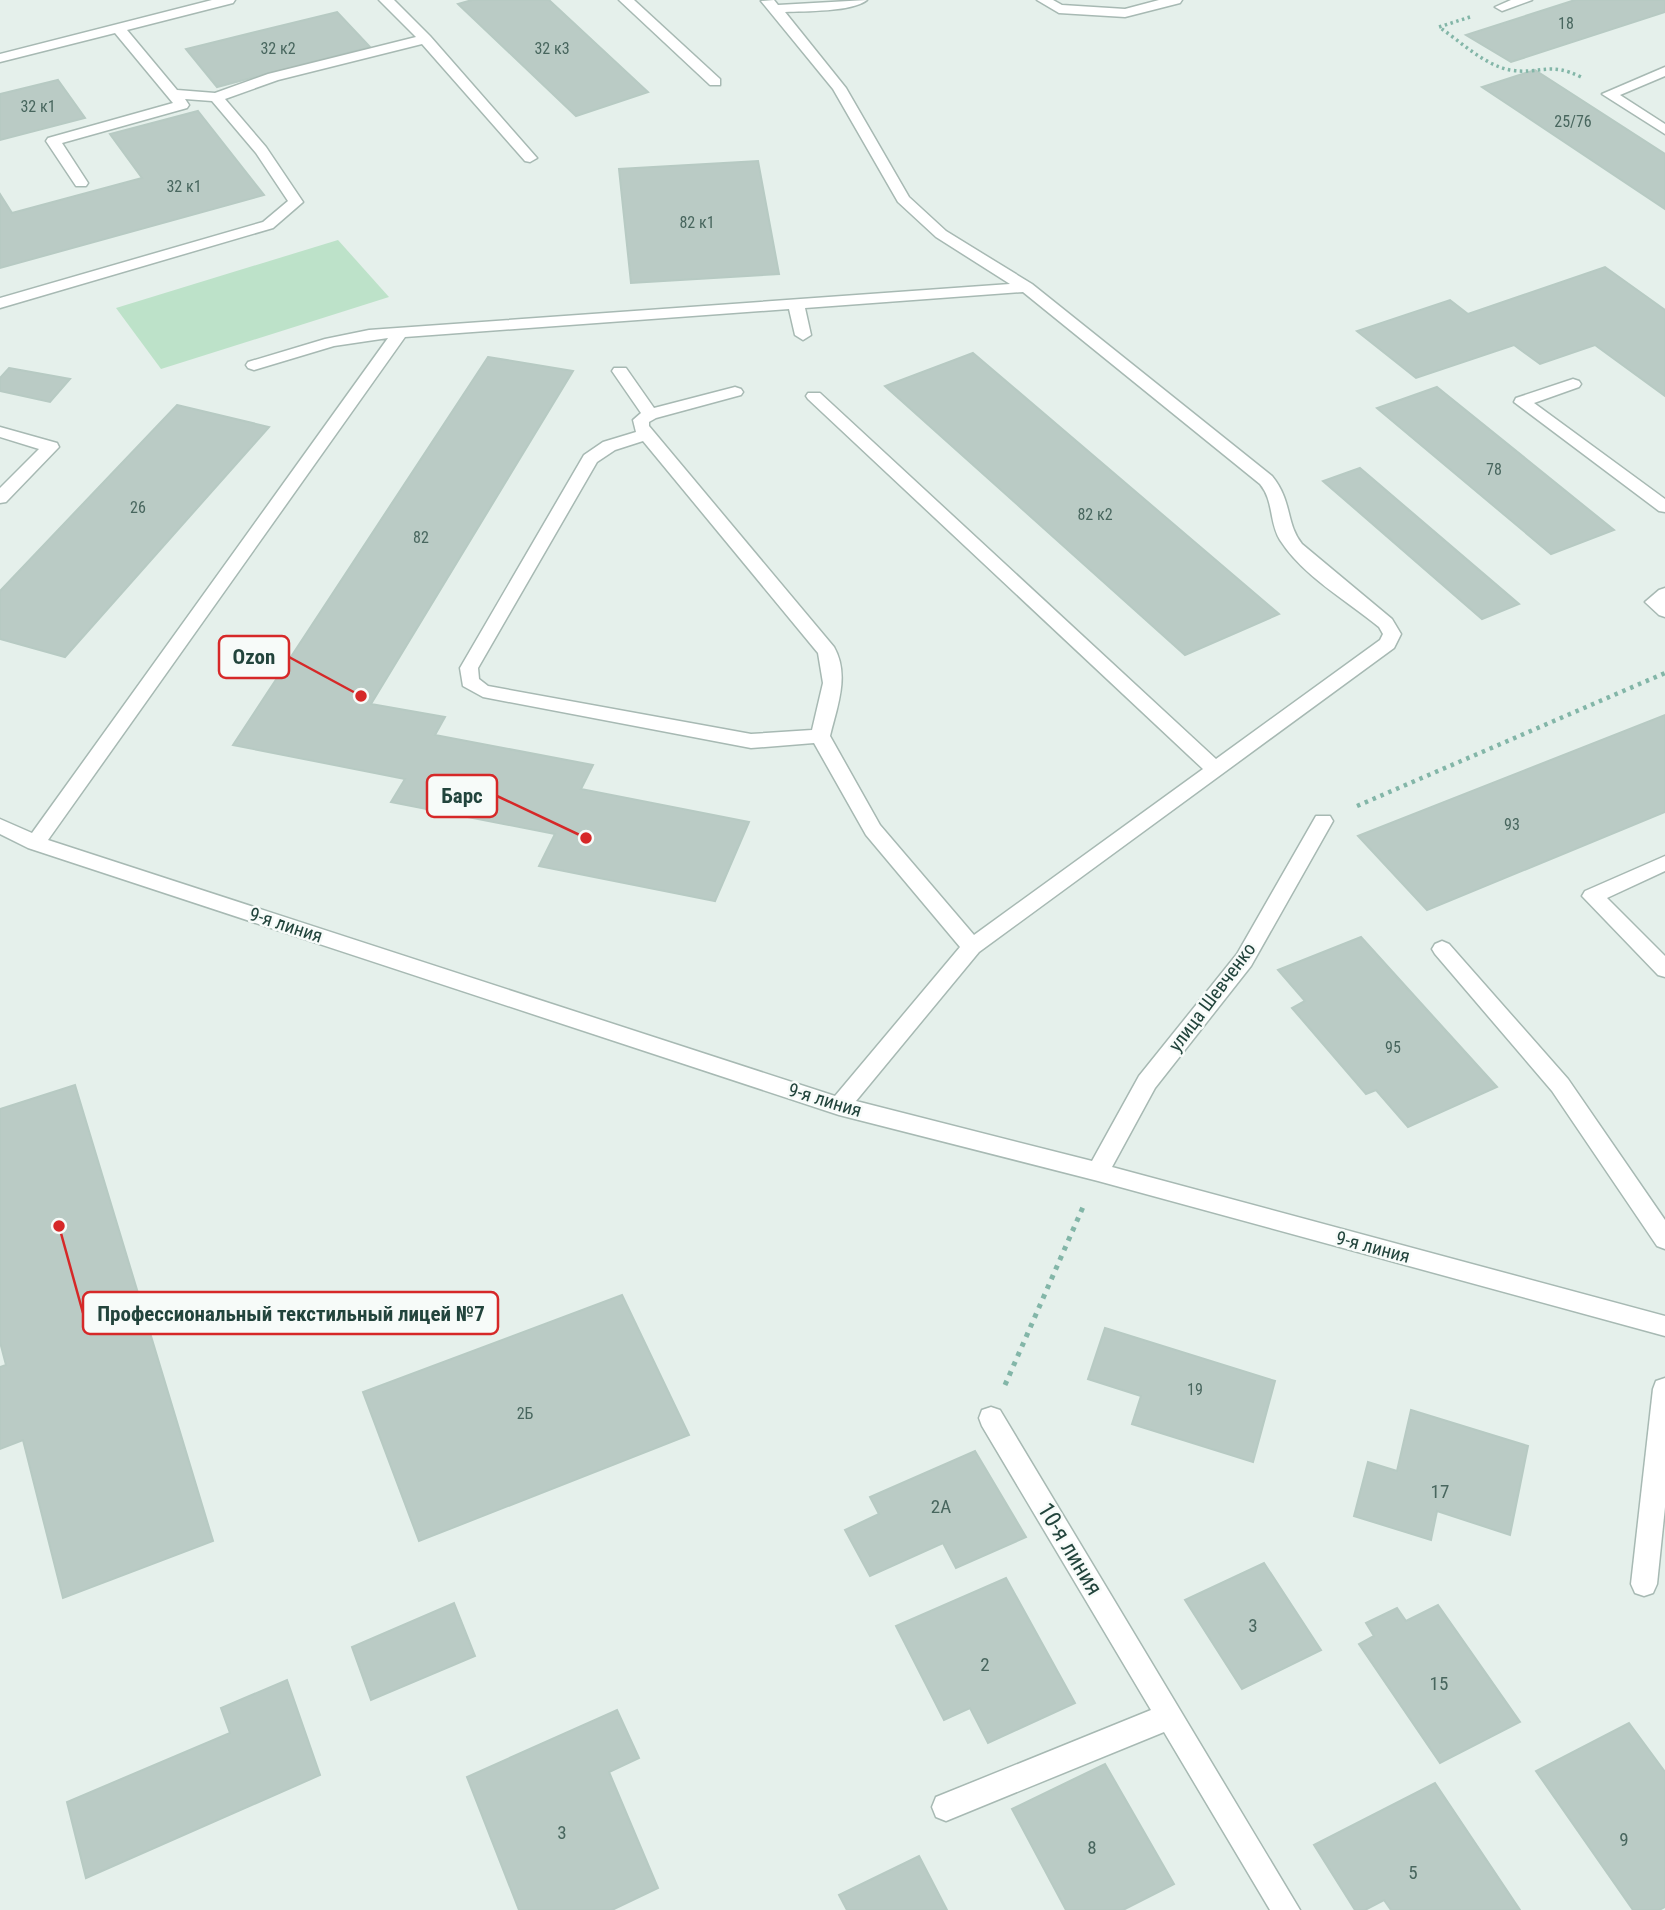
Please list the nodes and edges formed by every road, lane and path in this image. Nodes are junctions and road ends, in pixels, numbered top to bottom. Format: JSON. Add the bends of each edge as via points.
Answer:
{"nodes":[{"id":1,"x":228,"y":0,"type":"edge"},
{"id":2,"x":386,"y":0,"type":"edge"},
{"id":3,"x":626,"y":0,"type":"edge"},
{"id":4,"x":860,"y":0,"type":"edge"},
{"id":5,"x":1044,"y":0,"type":"edge"},
{"id":6,"x":1175,"y":0,"type":"edge"},
{"id":7,"x":1515,"y":2,"type":"edge"},
{"id":8,"x":771,"y":4,"type":"edge"},
{"id":9,"x":118,"y":28,"type":"junction"},
{"id":10,"x":425,"y":39,"type":"junction"},
{"id":11,"x":0,"y":58,"type":"edge"},
{"id":12,"x":1665,"y":71,"type":"edge"},
{"id":13,"x":715,"y":82,"type":"dead end"},
{"id":14,"x":172,"y":94,"type":"junction"},
{"id":15,"x":1609,"y":94,"type":"junction"},
{"id":16,"x":216,"y":97,"type":"junction"},
{"id":17,"x":1665,"y":130,"type":"edge"},
{"id":18,"x":530,"y":158,"type":"dead end"},
{"id":19,"x":80,"y":183,"type":"dead end"},
{"id":20,"x":1026,"y":286,"type":"junction"},
{"id":21,"x":0,"y":303,"type":"edge"},
{"id":22,"x":796,"y":303,"type":"junction"},
{"id":23,"x":400,"y":332,"type":"junction"},
{"id":24,"x":803,"y":335,"type":"dead end"},
{"id":25,"x":254,"y":365,"type":"dead end"},
{"id":26,"x":620,"y":371,"type":"dead end"},
{"id":27,"x":1573,"y":384,"type":"dead end"},
{"id":28,"x":735,"y":392,"type":"dead end"},
{"id":29,"x":814,"y":396,"type":"dead end"},
{"id":30,"x":650,"y":414,"type":"junction"},
{"id":31,"x":0,"y":432,"type":"edge"},
{"id":32,"x":647,"y":434,"type":"junction"},
{"id":33,"x":0,"y":498,"type":"edge"},
{"id":34,"x":1665,"y":507,"type":"edge"},
{"id":35,"x":1665,"y":594,"type":"edge"},
{"id":36,"x":1665,"y":611,"type":"edge"},
{"id":37,"x":1665,"y":673,"type":"edge"},
{"id":38,"x":820,"y":736,"type":"junction"},
{"id":39,"x":1215,"y":769,"type":"junction"},
{"id":40,"x":1324,"y":821,"type":"joint"},
{"id":41,"x":0,"y":826,"type":"edge"},
{"id":42,"x":35,"y":843,"type":"junction"},
{"id":43,"x":1665,"y":863,"type":"edge"},
{"id":44,"x":972,"y":947,"type":"junction"},
{"id":45,"x":1442,"y":949,"type":"dead end"},
{"id":46,"x":1665,"y":970,"type":"edge"},
{"id":47,"x":839,"y":1106,"type":"junction"},
{"id":48,"x":1098,"y":1172,"type":"junction"},
{"id":49,"x":1665,"y":1239,"type":"edge"},
{"id":50,"x":1665,"y":1326,"type":"edge"},
{"id":51,"x":1665,"y":1390,"type":"edge"},
{"id":52,"x":991,"y":1418,"type":"joint"},
{"id":53,"x":1644,"y":1584,"type":"dead end"},
{"id":54,"x":1170,"y":1716,"type":"junction"},
{"id":55,"x":946,"y":1807,"type":"dead end"},
{"id":56,"x":1286,"y":1910,"type":"edge"}],
"edges":[{"from":1,"to":9,"type":"street"},
{"from":2,"to":10,"type":"street"},
{"from":3,"to":13,"type":"street"},
{"from":4,"to":8,"type":"street","via":[[830,5]]},
{"from":5,"to":6,"type":"street","via":[[1059,9],[1125,13]]},
{"from":7,"to":15,"type":"path","via":[[1438,27],[1504,69],[1566,68]]},
{"from":8,"to":20,"type":"street","via":[[839,88],[903,199],[941,234]]},
{"from":9,"to":11,"type":"street"},
{"from":9,"to":14,"type":"street"},
{"from":10,"to":16,"type":"street","via":[[274,77]]},
{"from":10,"to":18,"type":"street"},
{"from":12,"to":15,"type":"street"},
{"from":14,"to":16,"type":"street"},
{"from":14,"to":19,"type":"street","via":[[182,106],[53,141]]},
{"from":15,"to":17,"type":"street"},
{"from":16,"to":21,"type":"street","via":[[261,150],[296,202],[268,225]]},
{"from":20,"to":22,"type":"street"},
{"from":20,"to":39,"type":"street","via":[[1266,480],[1277,492],[1287,537],[1386,623],[1392,634],[1387,644]]},
{"from":22,"to":23,"type":"street"},
{"from":22,"to":24,"type":"street"},
{"from":23,"to":25,"type":"street","via":[[350,338]]},
{"from":23,"to":42,"type":"street"},
{"from":26,"to":30,"type":"street"},
{"from":27,"to":34,"type":"street","via":[[1522,402]]},
{"from":28,"to":30,"type":"street"},
{"from":29,"to":39,"type":"street"},
{"from":30,"to":32,"type":"street","via":[[640,420]]},
{"from":31,"to":33,"type":"street","via":[[51,447]]},
{"from":32,"to":38,"type":"street","via":[[827,651],[834,666],[833,681]]},
{"from":32,"to":38,"type":"street","via":[[609,446],[590,460],[469,668],[470,682],[483,691],[751,741]]},
{"from":35,"to":36,"type":"street","via":[[1654,602]]},
{"from":37,"to":40,"type":"path"},
{"from":38,"to":44,"type":"street","via":[[873,830]]},
{"from":39,"to":44,"type":"street"},
{"from":40,"to":48,"type":"street","name":"улица Шевченко","via":[[1244,960],[1147,1082]]},
{"from":41,"to":42,"type":"street","name":"9-я линия"},
{"from":42,"to":47,"type":"street","name":"9-я линия"},
{"from":43,"to":46,"type":"street","via":[[1592,896]]},
{"from":44,"to":47,"type":"street"},
{"from":45,"to":49,"type":"street","via":[[1560,1085]]},
{"from":47,"to":48,"type":"street","name":"9-я линия"},
{"from":48,"to":50,"type":"street","name":"9-я линия"},
{"from":48,"to":52,"type":"path"},
{"from":51,"to":53,"type":"street"},
{"from":52,"to":54,"type":"street","name":"10-я линия"},
{"from":54,"to":55,"type":"street"},
{"from":54,"to":56,"type":"street","name":"10-я линия"}]}
